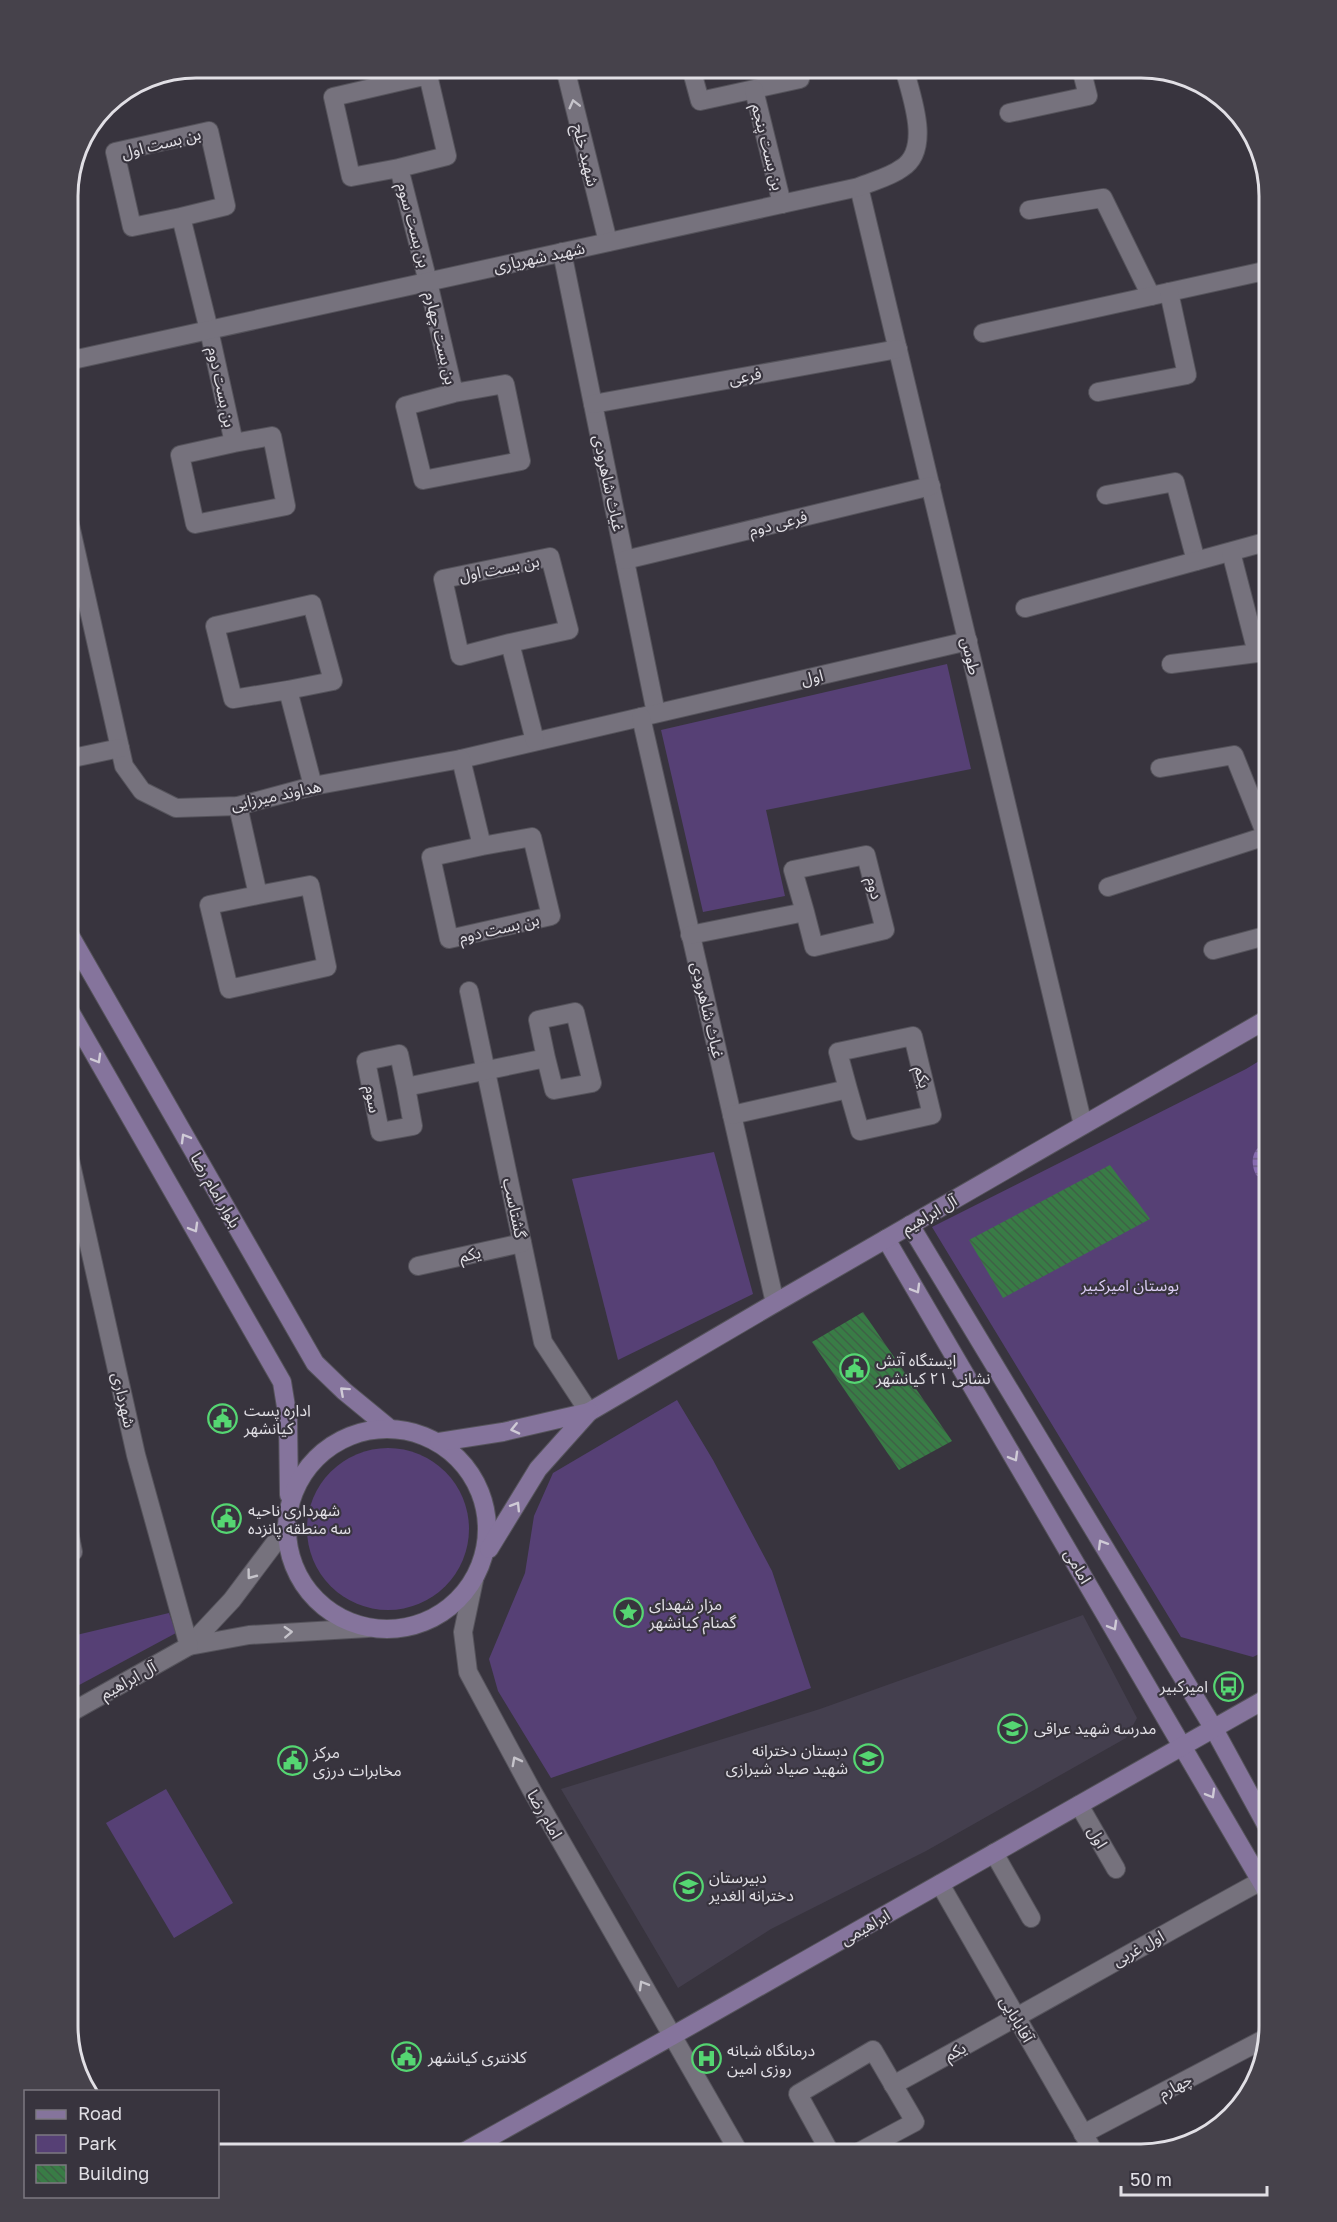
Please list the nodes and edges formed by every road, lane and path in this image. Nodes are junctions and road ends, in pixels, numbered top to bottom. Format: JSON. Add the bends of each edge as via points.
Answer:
{"nodes":[{"id":1,"x":415,"y":78,"type":"edge"},
{"id":2,"x":429,"y":78,"type":"edge"},
{"id":3,"x":567,"y":78,"type":"edge"},
{"id":4,"x":694,"y":78,"type":"edge"},
{"id":5,"x":800,"y":78,"type":"edge"},
{"id":6,"x":906,"y":78,"type":"edge"},
{"id":7,"x":1084,"y":78,"type":"edge"},
{"id":8,"x":754,"y":90,"type":"junction"},
{"id":9,"x":1009,"y":113,"type":"dead end"},
{"id":10,"x":399,"y":168,"type":"junction"},
{"id":11,"x":859,"y":187,"type":"junction"},
{"id":12,"x":782,"y":204,"type":"junction"},
{"id":13,"x":1029,"y":210,"type":"dead end"},
{"id":14,"x":181,"y":217,"type":"junction"},
{"id":15,"x":608,"y":242,"type":"junction"},
{"id":16,"x":562,"y":252,"type":"junction"},
{"id":17,"x":1259,"y":272,"type":"edge"},
{"id":18,"x":429,"y":282,"type":"junction"},
{"id":19,"x":1160,"y":294,"type":"junction"},
{"id":20,"x":209,"y":330,"type":"junction"},
{"id":21,"x":983,"y":333,"type":"dead end"},
{"id":22,"x":898,"y":349,"type":"junction"},
{"id":23,"x":78,"y":359,"type":"edge"},
{"id":24,"x":454,"y":393,"type":"junction"},
{"id":25,"x":1098,"y":393,"type":"dead end"},
{"id":26,"x":593,"y":404,"type":"junction"},
{"id":27,"x":234,"y":443,"type":"junction"},
{"id":28,"x":931,"y":486,"type":"junction"},
{"id":29,"x":1107,"y":495,"type":"dead end"},
{"id":30,"x":1259,"y":544,"type":"edge"},
{"id":31,"x":1231,"y":552,"type":"junction"},
{"id":32,"x":625,"y":560,"type":"junction"},
{"id":33,"x":78,"y":561,"type":"edge"},
{"id":34,"x":1196,"y":561,"type":"junction"},
{"id":35,"x":1025,"y":608,"type":"dead end"},
{"id":36,"x":968,"y":641,"type":"junction"},
{"id":37,"x":510,"y":643,"type":"junction"},
{"id":38,"x":1171,"y":664,"type":"dead end"},
{"id":39,"x":288,"y":690,"type":"junction"},
{"id":40,"x":648,"y":715,"type":"junction"},
{"id":41,"x":535,"y":741,"type":"junction"},
{"id":42,"x":120,"y":748,"type":"junction"},
{"id":43,"x":78,"y":757,"type":"edge"},
{"id":44,"x":461,"y":759,"type":"junction"},
{"id":45,"x":1160,"y":768,"type":"dead end"},
{"id":46,"x":313,"y":786,"type":"junction"},
{"id":47,"x":238,"y":806,"type":"junction"},
{"id":48,"x":1259,"y":814,"type":"edge"},
{"id":49,"x":1259,"y":838,"type":"edge"},
{"id":50,"x":482,"y":846,"type":"junction"},
{"id":51,"x":1108,"y":887,"type":"dead end"},
{"id":52,"x":258,"y":895,"type":"junction"},
{"id":53,"x":805,"y":912,"type":"junction"},
{"id":54,"x":690,"y":935,"type":"junction"},
{"id":55,"x":1259,"y":937,"type":"edge"},
{"id":56,"x":78,"y":949,"type":"edge"},
{"id":57,"x":1213,"y":950,"type":"dead end"},
{"id":58,"x":470,"y":991,"type":"dead end"},
{"id":59,"x":1259,"y":1024,"type":"edge"},
{"id":60,"x":78,"y":1025,"type":"edge"},
{"id":61,"x":546,"y":1058,"type":"dead end"},
{"id":62,"x":486,"y":1070,"type":"junction"},
{"id":63,"x":406,"y":1087,"type":"dead end"},
{"id":64,"x":848,"y":1089,"type":"junction"},
{"id":65,"x":732,"y":1115,"type":"junction"},
{"id":66,"x":1083,"y":1125,"type":"junction"},
{"id":67,"x":78,"y":1196,"type":"edge"},
{"id":68,"x":910,"y":1225,"type":"junction"},
{"id":69,"x":886,"y":1239,"type":"junction"},
{"id":70,"x":522,"y":1243,"type":"junction"},
{"id":71,"x":418,"y":1266,"type":"dead end"},
{"id":72,"x":775,"y":1303,"type":"junction"},
{"id":73,"x":589,"y":1412,"type":"junction"},
{"id":74,"x":389,"y":1428,"type":"junction"},
{"id":75,"x":439,"y":1442,"type":"junction"},
{"id":76,"x":290,"y":1502,"type":"junction"},
{"id":77,"x":286,"y":1528,"type":"junction"},
{"id":78,"x":485,"y":1555,"type":"junction"},
{"id":79,"x":474,"y":1580,"type":"junction"},
{"id":80,"x":368,"y":1628,"type":"junction"},
{"id":81,"x":189,"y":1646,"type":"junction"},
{"id":82,"x":1259,"y":1703,"type":"edge"},
{"id":83,"x":78,"y":1708,"type":"edge"},
{"id":84,"x":1214,"y":1729,"type":"junction"},
{"id":85,"x":1184,"y":1746,"type":"junction"},
{"id":86,"x":1079,"y":1805,"type":"junction"},
{"id":87,"x":1259,"y":1812,"type":"edge"},
{"id":88,"x":994,"y":1853,"type":"junction"},
{"id":89,"x":1116,"y":1869,"type":"dead end"},
{"id":90,"x":1259,"y":1871,"type":"edge"},
{"id":91,"x":940,"y":1884,"type":"junction"},
{"id":92,"x":1259,"y":1888,"type":"edge"},
{"id":93,"x":1031,"y":1918,"type":"dead end"},
{"id":94,"x":1017,"y":2018,"type":"junction"},
{"id":95,"x":672,"y":2036,"type":"junction"},
{"id":96,"x":1258,"y":2042,"type":"edge"},
{"id":97,"x":893,"y":2085,"type":"junction"},
{"id":98,"x":1083,"y":2134,"type":"junction"},
{"id":99,"x":478,"y":2144,"type":"edge"},
{"id":100,"x":734,"y":2144,"type":"edge"},
{"id":101,"x":826,"y":2144,"type":"edge"},
{"id":102,"x":874,"y":2144,"type":"edge"},
{"id":103,"x":1089,"y":2144,"type":"edge"}],
"edges":[{"from":1,"to":10,"type":"street","name":"بن بست سوم","via":[[333,97],[351,177]]},
{"from":2,"to":10,"type":"street","name":"بن بست سوم","via":[[447,156]]},
{"from":15,"to":3,"type":"street","name":"شهید خلج","one_way":true},
{"from":4,"to":8,"type":"street","name":"بن بست پنجم","via":[[700,102]]},
{"from":5,"to":8,"type":"street","name":"بن بست پنجم"},
{"from":6,"to":11,"type":"street","name":"شهید شهریاری","via":[[919,131],[914,156],[903,168]]},
{"from":7,"to":9,"type":"street","via":[[1088,96]]},
{"from":8,"to":12,"type":"street","name":"بن بست پنجم"},
{"from":10,"to":18,"type":"street","name":"بن بست سوم"},
{"from":11,"to":12,"type":"street","name":"شهید شهریاری"},
{"from":11,"to":22,"type":"street","name":"طوس"},
{"from":12,"to":15,"type":"street","name":"شهید شهریاری"},
{"from":13,"to":19,"type":"street","via":[[1103,198]]},
{"from":14,"to":14,"type":"street","name":"بن بست اول","via":[[226,206],[209,131],[115,152],[132,226]]},
{"from":14,"to":20,"type":"street"},
{"from":15,"to":16,"type":"street","name":"شهید شهریاری"},
{"from":16,"to":18,"type":"street","name":"شهید شهریاری"},
{"from":16,"to":26,"type":"street","name":"غیاث شاهرودی"},
{"from":17,"to":19,"type":"street"},
{"from":18,"to":20,"type":"street","name":"شهید شهریاری"},
{"from":18,"to":24,"type":"street","name":"بن بست چهارم"},
{"from":19,"to":21,"type":"street"},
{"from":19,"to":25,"type":"street","via":[[1187,375]]},
{"from":20,"to":23,"type":"street","name":"شهید شهریاری"},
{"from":20,"to":27,"type":"street","name":"بن بست دوم"},
{"from":22,"to":26,"type":"street","name":"فرعی"},
{"from":22,"to":28,"type":"street","name":"طوس"},
{"from":24,"to":24,"type":"street","name":"بن بست چهارم","via":[[505,384],[521,461],[423,480],[405,406]]},
{"from":26,"to":32,"type":"street","name":"غیاث شاهرودی"},
{"from":27,"to":27,"type":"street","name":"بن بست دوم","via":[[272,436],[286,506],[195,524],[180,455]]},
{"from":28,"to":32,"type":"street","name":"فرعی دوم"},
{"from":28,"to":36,"type":"street","name":"طوس"},
{"from":29,"to":34,"type":"street","via":[[1175,482]]},
{"from":30,"to":31,"type":"street"},
{"from":31,"to":34,"type":"street"},
{"from":31,"to":38,"type":"street","via":[[1257,653]]},
{"from":32,"to":40,"type":"street","name":"غیاث شاهرودی"},
{"from":33,"to":42,"type":"street","name":"هداوند میرزایی"},
{"from":34,"to":35,"type":"street"},
{"from":36,"to":40,"type":"street","name":"اول"},
{"from":36,"to":66,"type":"street","name":"طوس"},
{"from":37,"to":37,"type":"street","name":"بن بست اول","via":[[569,630],[550,557],[443,579],[460,656]]},
{"from":37,"to":41,"type":"street"},
{"from":39,"to":39,"type":"street","via":[[333,681],[312,604],[214,626],[233,699]]},
{"from":39,"to":46,"type":"street"},
{"from":40,"to":41,"type":"street","name":"هداوند میرزایی"},
{"from":40,"to":54,"type":"street","name":"غیاث شاهرودی"},
{"from":41,"to":44,"type":"street","name":"هداوند میرزایی"},
{"from":42,"to":43,"type":"street"},
{"from":42,"to":47,"type":"street","name":"هداوند میرزایی","via":[[124,766],[142,790],[176,808]]},
{"from":44,"to":46,"type":"street","name":"هداوند میرزایی"},
{"from":44,"to":50,"type":"street"},
{"from":45,"to":48,"type":"street","via":[[1234,754]]},
{"from":46,"to":47,"type":"street","name":"هداوند میرزایی"},
{"from":47,"to":52,"type":"street"},
{"from":49,"to":51,"type":"street"},
{"from":50,"to":50,"type":"street","name":"بن بست دوم","via":[[431,857],[450,939],[551,916],[532,837]]},
{"from":52,"to":52,"type":"street","via":[[209,905],[229,989],[327,967],[310,885]]},
{"from":53,"to":53,"type":"street","name":"دوم","via":[[793,870],[866,855],[885,930],[814,946]]},
{"from":53,"to":54,"type":"street"},
{"from":54,"to":65,"type":"street","name":"غیاث شاهرودی"},
{"from":55,"to":57,"type":"street"},
{"from":74,"to":56,"type":"main road","name":"بلوار امام رضا","one_way":true,"via":[[315,1363]]},
{"from":58,"to":62,"type":"street","name":"گشتاسب"},
{"from":59,"to":66,"type":"main road","name":"آل ابراهیم"},
{"from":60,"to":76,"type":"main road","one_way":true,"via":[[282,1382],[288,1419]]},
{"from":61,"to":62,"type":"street"},
{"from":62,"to":63,"type":"street","name":"سوم"},
{"from":62,"to":70,"type":"street","name":"گشتاسب"},
{"from":64,"to":64,"type":"street","name":"یکم","via":[[838,1052],[913,1036],[932,1115],[860,1131]]},
{"from":64,"to":65,"type":"street"},
{"from":65,"to":72,"type":"street","name":"غیاث شاهرودی"},
{"from":66,"to":68,"type":"main road","name":"آل ابراهیم"},
{"from":67,"to":81,"type":"street","name":"شهرداری","via":[[136,1455]]},
{"from":68,"to":69,"type":"main road","name":"آل ابراهیم"},
{"from":84,"to":68,"type":"main road","name":"امامی","one_way":true},
{"from":69,"to":72,"type":"main road","name":"آل ابراهیم"},
{"from":69,"to":85,"type":"main road","name":"امامی","one_way":true},
{"from":70,"to":71,"type":"street","name":"یکم"},
{"from":70,"to":73,"type":"street","name":"گشتاسب","via":[[543,1342]]},
{"from":72,"to":73,"type":"main road","name":"آل ابراهیم"},
{"from":73,"to":75,"type":"main road","one_way":true},
{"from":78,"to":73,"type":"main road","one_way":true,"via":[[538,1469]]},
{"from":74,"to":75,"type":"main road","via":[[415,1432]]},
{"from":74,"to":76,"type":"main road","via":[[362,1431],[317,1456],[300,1477]]},
{"from":75,"to":78,"type":"main road","via":[[459,1458],[475,1479],[485,1503]]},
{"from":76,"to":77,"type":"main road"},
{"from":77,"to":80,"type":"main road","via":[[289,1556],[300,1581],[318,1603],[341,1619]]},
{"from":77,"to":81,"type":"street","one_way":true,"via":[[232,1600]]},
{"from":78,"to":79,"type":"main road"},
{"from":79,"to":80,"type":"main road","via":[[440,1615],[417,1625]]},
{"from":95,"to":79,"type":"street","name":"امام رضا","one_way":true,"via":[[468,1672],[463,1632]]},
{"from":81,"to":80,"type":"street","one_way":true,"via":[[249,1635]]},
{"from":81,"to":83,"type":"street","name":"آل ابراهیم"},
{"from":82,"to":84,"type":"main road","name":"ابراهیمی"},
{"from":84,"to":85,"type":"main road","name":"ابراهیمی"},
{"from":84,"to":87,"type":"main road","name":"امامی"},
{"from":85,"to":86,"type":"main road","name":"ابراهیمی"},
{"from":85,"to":90,"type":"main road","name":"امامی","one_way":true},
{"from":86,"to":88,"type":"main road","name":"ابراهیمی"},
{"from":86,"to":89,"type":"street","name":"اول"},
{"from":88,"to":91,"type":"main road","name":"ابراهیمی"},
{"from":88,"to":93,"type":"street"},
{"from":91,"to":94,"type":"street","name":"آقابابایی"},
{"from":91,"to":95,"type":"main road","name":"ابراهیمی"},
{"from":92,"to":94,"type":"street","name":"اول غربی","via":[[1103,1967]]},
{"from":94,"to":97,"type":"street","name":"یکم"},
{"from":94,"to":98,"type":"street","name":"آقابابایی"},
{"from":95,"to":99,"type":"main road","name":"ابراهیمی"},
{"from":95,"to":100,"type":"street","name":"امام رضا"},
{"from":96,"to":98,"type":"street","name":"چهارم"},
{"from":97,"to":101,"type":"street","via":[[873,2050],[798,2094]]},
{"from":97,"to":102,"type":"street","via":[[915,2122]]},
{"from":98,"to":103,"type":"street","name":"آقابابایی"}]}
